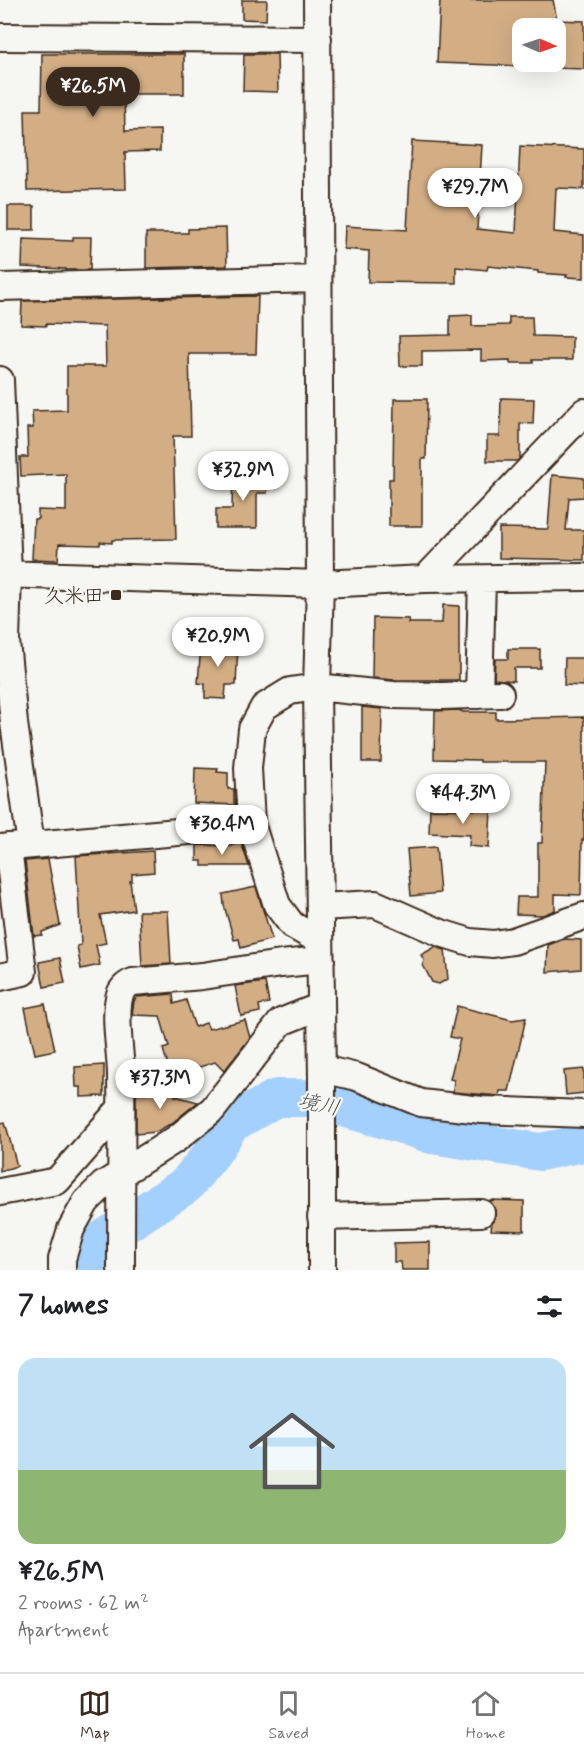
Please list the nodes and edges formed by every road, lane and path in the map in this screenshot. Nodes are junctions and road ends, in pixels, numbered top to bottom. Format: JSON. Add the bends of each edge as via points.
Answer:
{"nodes":[{"id":1,"x":317,"y":0,"type":"edge"},
{"id":2,"x":0,"y":37,"type":"edge"},
{"id":3,"x":318,"y":39,"type":"junction"},
{"id":4,"x":318,"y":279,"type":"junction"},
{"id":5,"x":0,"y":287,"type":"edge"},
{"id":6,"x":0,"y":380,"type":"edge"},
{"id":7,"x":584,"y":412,"type":"edge"},
{"id":8,"x":4,"y":574,"type":"edge"},
{"id":9,"x":584,"y":577,"type":"edge"},
{"id":10,"x":425,"y":579,"type":"junction"},
{"id":11,"x":482,"y":579,"type":"junction"},
{"id":12,"x":320,"y":584,"type":"junction"},
{"id":13,"x":317,"y":687,"type":"junction"},
{"id":14,"x":251,"y":823,"type":"junction"},
{"id":15,"x":13,"y":847,"type":"edge"},
{"id":16,"x":320,"y":907,"type":"junction"},
{"id":17,"x":584,"y":916,"type":"edge"},
{"id":18,"x":320,"y":951,"type":"junction"},
{"id":19,"x":0,"y":977,"type":"edge"},
{"id":20,"x":321,"y":1006,"type":"junction"},
{"id":21,"x":322,"y":1073,"type":"junction"},
{"id":22,"x":121,"y":1108,"type":"junction"},
{"id":23,"x":584,"y":1114,"type":"edge"},
{"id":24,"x":120,"y":1175,"type":"junction"},
{"id":25,"x":0,"y":1192,"type":"edge"},
{"id":26,"x":481,"y":1213,"type":"dead end"},
{"id":27,"x":321,"y":1217,"type":"junction"},
{"id":28,"x":62,"y":1270,"type":"edge"},
{"id":29,"x":121,"y":1270,"type":"edge"},
{"id":30,"x":322,"y":1270,"type":"edge"}],
"edges":[{"from":1,"to":3,"type":"street"},
{"from":2,"to":3,"type":"street"},
{"from":3,"to":4,"type":"street"},
{"from":4,"to":5,"type":"street"},
{"from":4,"to":12,"type":"street"},
{"from":6,"to":8,"type":"street"},
{"from":7,"to":10,"type":"street"},
{"from":8,"to":12,"type":"street"},
{"from":8,"to":15,"type":"street","via":[[14,723]]},
{"from":9,"to":11,"type":"street"},
{"from":10,"to":11,"type":"street"},
{"from":10,"to":12,"type":"street"},
{"from":11,"to":13,"type":"street","via":[[480,650],[489,694],[393,695]]},
{"from":12,"to":13,"type":"street"},
{"from":13,"to":14,"type":"street","via":[[290,691],[258,715],[252,729],[248,768]]},
{"from":13,"to":16,"type":"street"},
{"from":14,"to":15,"type":"street"},
{"from":14,"to":18,"type":"street","via":[[277,905]]},
{"from":15,"to":19,"type":"street","via":[[23,972]]},
{"from":16,"to":17,"type":"street","via":[[375,904],[441,933],[494,944]]},
{"from":16,"to":18,"type":"street"},
{"from":18,"to":20,"type":"street"},
{"from":18,"to":22,"type":"street","via":[[280,964],[125,985],[118,1000]]},
{"from":20,"to":21,"type":"street"},
{"from":20,"to":24,"type":"street","via":[[281,1022],[213,1109],[176,1139]]},
{"from":21,"to":23,"type":"street","via":[[357,1077],[421,1103]]},
{"from":21,"to":27,"type":"street"},
{"from":22,"to":24,"type":"street"},
{"from":22,"to":25,"type":"street","via":[[57,1181]]},
{"from":24,"to":28,"type":"street","via":[[86,1202],[70,1229]]},
{"from":24,"to":29,"type":"street"},
{"from":26,"to":27,"type":"street"},
{"from":27,"to":30,"type":"street"}]}
